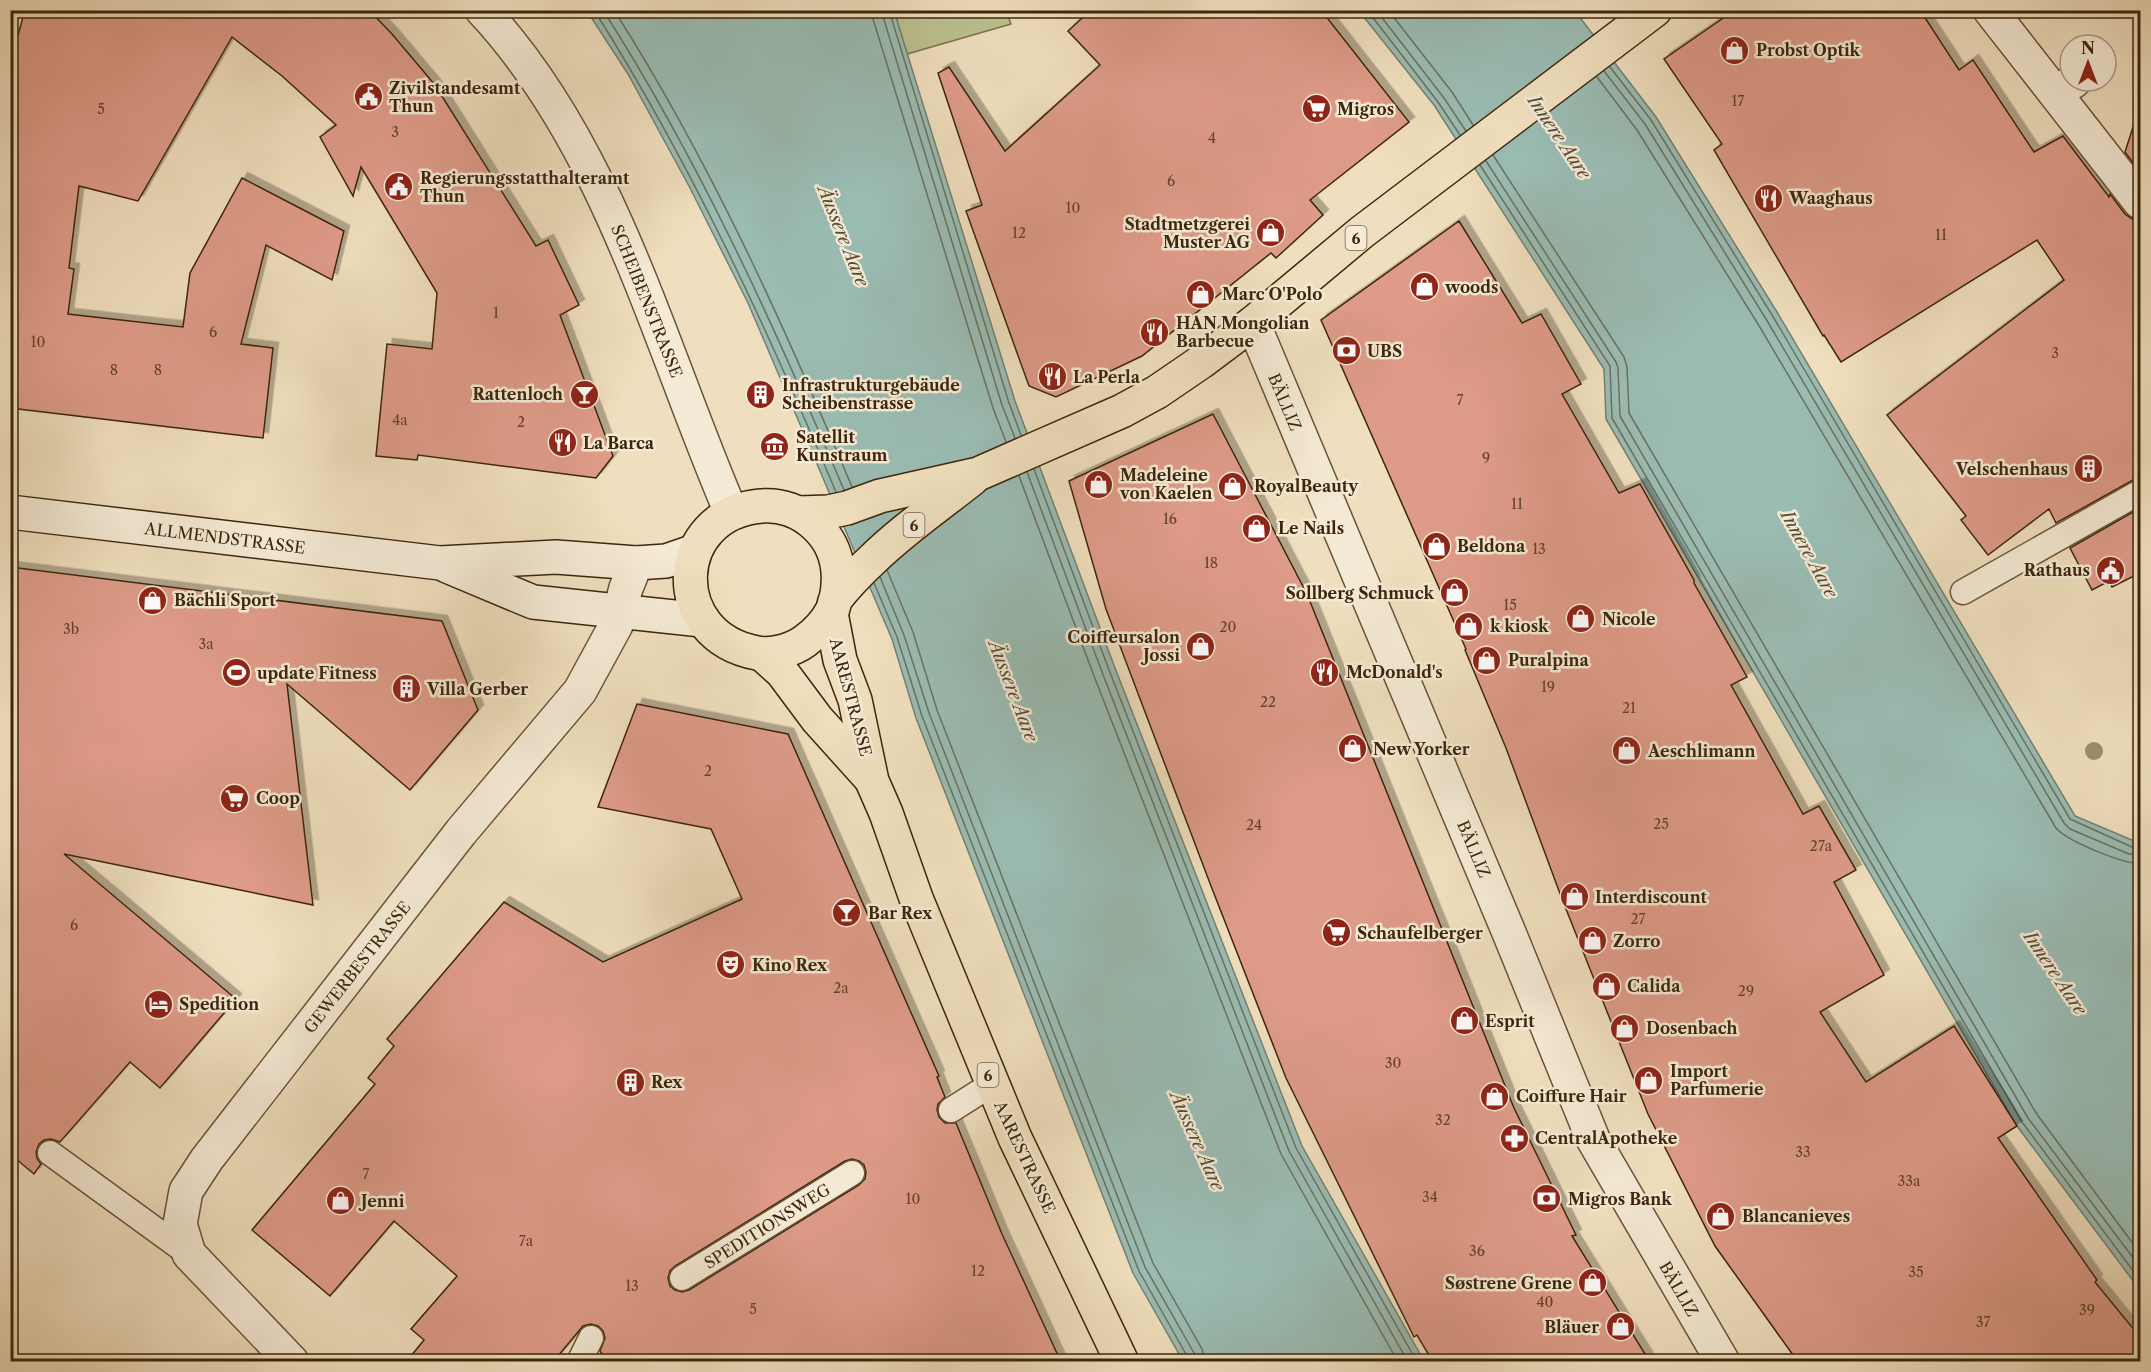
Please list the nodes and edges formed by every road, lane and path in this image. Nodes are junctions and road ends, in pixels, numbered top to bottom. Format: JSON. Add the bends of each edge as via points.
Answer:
{"nodes":[{"id":1,"x":482,"y":10,"type":"edge"},
{"id":2,"x":1655,"y":10,"type":"edge"},
{"id":3,"x":1990,"y":10,"type":"edge"},
{"id":4,"x":2058,"y":80,"type":"edge"},
{"id":5,"x":2067,"y":93,"type":"edge"},
{"id":6,"x":2137,"y":192,"type":"edge"},
{"id":7,"x":1252,"y":324,"type":"junction"},
{"id":8,"x":978,"y":474,"type":"junction"},
{"id":9,"x":2140,"y":492,"type":"edge"},
{"id":10,"x":10,"y":512,"type":"edge"},
{"id":11,"x":813,"y":512,"type":"junction"},
{"id":12,"x":731,"y":513,"type":"junction"},
{"id":13,"x":695,"y":551,"type":"junction"},
{"id":14,"x":440,"y":562,"type":"junction"},
{"id":15,"x":636,"y":562,"type":"junction"},
{"id":16,"x":1963,"y":592,"type":"dead end"},
{"id":17,"x":840,"y":597,"type":"junction"},
{"id":18,"x":620,"y":612,"type":"junction"},
{"id":19,"x":702,"y":620,"type":"junction"},
{"id":20,"x":762,"y":654,"type":"junction"},
{"id":21,"x":872,"y":781,"type":"junction"},
{"id":22,"x":992,"y":1084,"type":"junction"},
{"id":23,"x":951,"y":1110,"type":"dead end"},
{"id":24,"x":50,"y":1153,"type":"dead end"},
{"id":25,"x":852,"y":1173,"type":"dead end"},
{"id":26,"x":189,"y":1254,"type":"junction"},
{"id":27,"x":682,"y":1278,"type":"dead end"},
{"id":28,"x":591,"y":1338,"type":"dead end"},
{"id":29,"x":292,"y":1362,"type":"edge"},
{"id":30,"x":579,"y":1362,"type":"edge"},
{"id":31,"x":1122,"y":1362,"type":"edge"},
{"id":32,"x":1723,"y":1362,"type":"edge"}],
"edges":[{"from":1,"to":12,"type":"street","name":"SCHEIBENSTRASSE","via":[[534,76],[574,139],[604,197]]},
{"from":2,"to":7,"type":"main road","number":"6","via":[[1362,232]]},
{"from":3,"to":4,"type":"street"},
{"from":5,"to":6,"type":"street","via":[[2079,122]]},
{"from":7,"to":8,"type":"main road","number":"6","via":[[1148,397]]},
{"from":7,"to":32,"type":"street","name":"BÄLLIZ","via":[[1593,1139]]},
{"from":8,"to":11,"type":"main road","number":"6","via":[[880,496],[847,508]]},
{"from":8,"to":17,"type":"main road","number":"6","via":[[882,551]]},
{"from":9,"to":16,"type":"lane"},
{"from":10,"to":14,"type":"street","name":"ALLMENDSTRASSE"},
{"from":11,"to":12,"type":"main road","via":[[765,505]]},
{"from":11,"to":17,"type":"main road","via":[[838,566]]},
{"from":12,"to":13,"type":"main road","via":[[716,522]]},
{"from":13,"to":15,"type":"street","name":"ALLMENDSTRASSE","via":[[666,561]]},
{"from":13,"to":19,"type":"main road","via":[[690,586]]},
{"from":14,"to":15,"type":"street","name":"ALLMENDSTRASSE","via":[[556,557]]},
{"from":14,"to":18,"type":"street","name":"ALLMENDSTRASSE","via":[[533,602]]},
{"from":15,"to":18,"type":"street","name":"GEWERBESTRASSE"},
{"from":17,"to":20,"type":"main road","via":[[819,630],[802,643]]},
{"from":17,"to":21,"type":"main road","name":"AARESTRASSE","number":"6","via":[[840,660],[855,700]]},
{"from":18,"to":19,"type":"street","name":"ALLMENDSTRASSE"},
{"from":18,"to":26,"type":"street","name":"GEWERBESTRASSE","via":[[580,691],[461,832],[186,1191],[180,1224]]},
{"from":19,"to":20,"type":"main road","via":[[728,644]]},
{"from":20,"to":21,"type":"main road","name":"AARESTRASSE","number":"6","via":[[782,672]]},
{"from":21,"to":22,"type":"main road","name":"AARESTRASSE","number":"6"},
{"from":22,"to":23,"type":"lane"},
{"from":22,"to":31,"type":"main road","name":"AARESTRASSE","number":"6"},
{"from":24,"to":26,"type":"lane"},
{"from":25,"to":27,"type":"lane","name":"SPEDITIONSWEG"},
{"from":26,"to":29,"type":"street","name":"GEWERBESTRASSE"},
{"from":28,"to":30,"type":"lane"}]}
